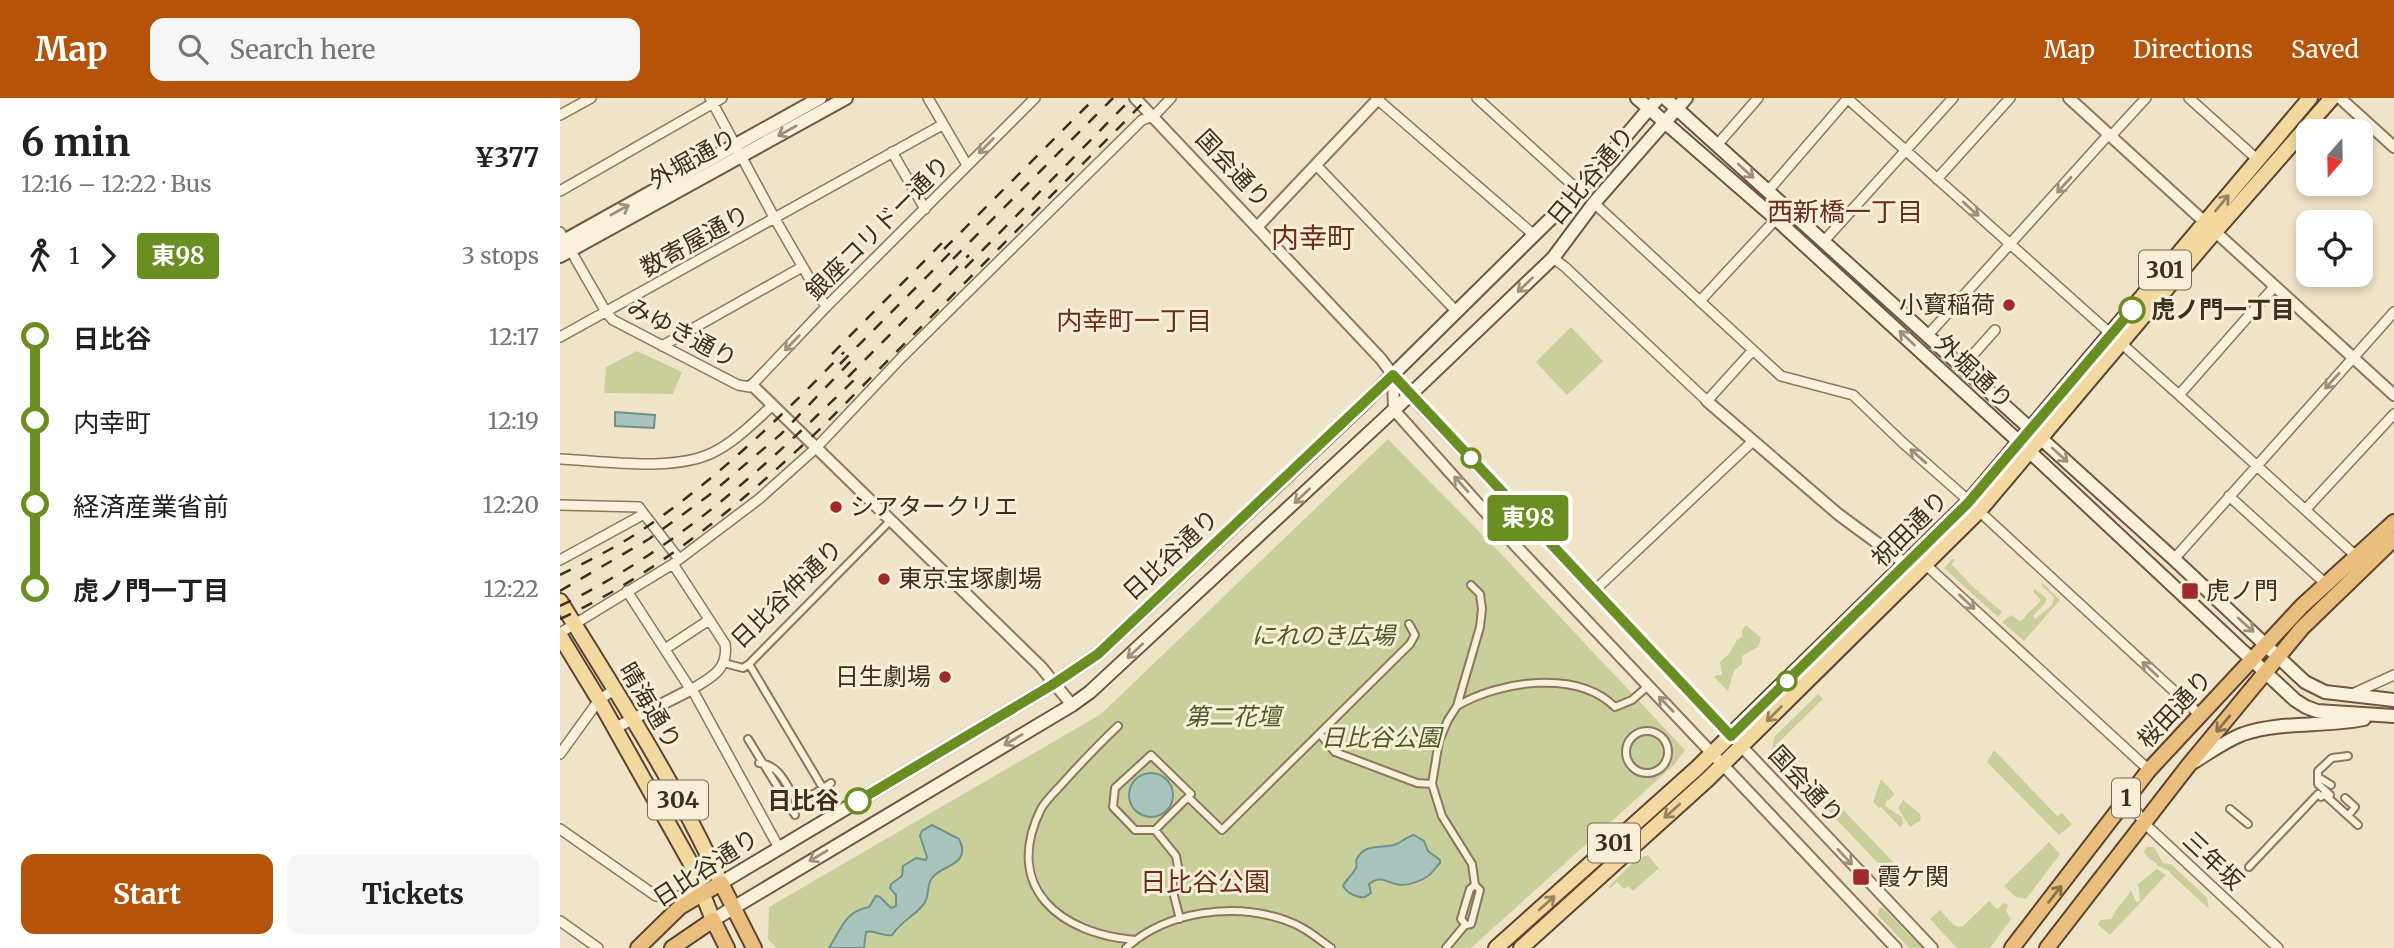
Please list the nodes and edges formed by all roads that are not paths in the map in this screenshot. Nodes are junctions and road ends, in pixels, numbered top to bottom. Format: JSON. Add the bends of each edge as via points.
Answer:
{"nodes":[{"id":1,"x":591,"y":98,"type":"edge"},
{"id":2,"x":820,"y":98,"type":"edge"},
{"id":3,"x":846,"y":98,"type":"edge"},
{"id":4,"x":928,"y":98,"type":"edge"},
{"id":5,"x":1035,"y":98,"type":"edge"},
{"id":6,"x":1135,"y":98,"type":"edge"},
{"id":7,"x":1171,"y":98,"type":"edge"},
{"id":8,"x":1477,"y":98,"type":"edge"},
{"id":9,"x":1637,"y":98,"type":"edge"},
{"id":10,"x":1665,"y":98,"type":"edge"},
{"id":11,"x":1686,"y":98,"type":"edge"},
{"id":12,"x":1758,"y":98,"type":"edge"},
{"id":13,"x":1848,"y":98,"type":"edge"},
{"id":14,"x":1952,"y":98,"type":"edge"},
{"id":15,"x":2010,"y":98,"type":"edge"},
{"id":16,"x":2069,"y":98,"type":"edge"},
{"id":17,"x":2146,"y":98,"type":"edge"},
{"id":18,"x":2189,"y":98,"type":"edge"},
{"id":19,"x":2310,"y":98,"type":"edge"},
{"id":20,"x":2332,"y":98,"type":"edge"},
{"id":21,"x":2340,"y":98,"type":"edge"},
{"id":22,"x":1378,"y":99,"type":"edge"},
{"id":23,"x":715,"y":100,"type":"edge"},
{"id":24,"x":1653,"y":103,"type":"edge"},
{"id":25,"x":1677,"y":109,"type":"junction"},
{"id":26,"x":560,"y":116,"type":"edge"},
{"id":27,"x":1154,"y":116,"type":"junction"},
{"id":28,"x":1665,"y":122,"type":"junction"},
{"id":29,"x":942,"y":125,"type":"junction"},
{"id":30,"x":2110,"y":135,"type":"junction"},
{"id":31,"x":1717,"y":145,"type":"junction"},
{"id":32,"x":2394,"y":147,"type":"edge"},
{"id":33,"x":1905,"y":150,"type":"junction"},
{"id":34,"x":739,"y":152,"type":"junction"},
{"id":35,"x":892,"y":152,"type":"junction"},
{"id":36,"x":2258,"y":160,"type":"junction"},
{"id":37,"x":967,"y":165,"type":"junction"},
{"id":38,"x":1317,"y":166,"type":"junction"},
{"id":39,"x":1937,"y":178,"type":"junction"},
{"id":40,"x":560,"y":191,"type":"edge"},
{"id":41,"x":1579,"y":191,"type":"junction"},
{"id":42,"x":1768,"y":191,"type":"junction"},
{"id":43,"x":1594,"y":203,"type":"junction"},
{"id":44,"x":925,"y":209,"type":"junction"},
{"id":45,"x":775,"y":219,"type":"junction"},
{"id":46,"x":1776,"y":219,"type":"junction"},
{"id":47,"x":1258,"y":226,"type":"junction"},
{"id":48,"x":2211,"y":226,"type":"junction"},
{"id":49,"x":1534,"y":236,"type":"junction"},
{"id":50,"x":1824,"y":241,"type":"junction"},
{"id":51,"x":563,"y":244,"type":"edge"},
{"id":52,"x":2011,"y":245,"type":"junction"},
{"id":53,"x":1553,"y":258,"type":"junction"},
{"id":54,"x":802,"y":267,"type":"junction"},
{"id":55,"x":2275,"y":286,"type":"junction"},
{"id":56,"x":1700,"y":301,"type":"junction"},
{"id":57,"x":826,"y":307,"type":"junction"},
{"id":58,"x":1456,"y":311,"type":"junction"},
{"id":59,"x":606,"y":312,"type":"junction"},
{"id":60,"x":2394,"y":312,"type":"edge"},
{"id":61,"x":1995,"y":330,"type":"dead end"},
{"id":62,"x":1928,"y":335,"type":"junction"},
{"id":63,"x":560,"y":337,"type":"edge"},
{"id":64,"x":2116,"y":338,"type":"junction"},
{"id":65,"x":662,"y":346,"type":"junction"},
{"id":66,"x":1753,"y":351,"type":"junction"},
{"id":67,"x":2353,"y":358,"type":"junction"},
{"id":68,"x":1962,"y":367,"type":"junction"},
{"id":69,"x":1393,"y":375,"type":"junction"},
{"id":70,"x":751,"y":386,"type":"junction"},
{"id":71,"x":1410,"y":394,"type":"junction"},
{"id":72,"x":2179,"y":395,"type":"junction"},
{"id":73,"x":2394,"y":395,"type":"edge"},
{"id":74,"x":1707,"y":401,"type":"junction"},
{"id":75,"x":773,"y":405,"type":"junction"},
{"id":76,"x":1394,"y":410,"type":"junction"},
{"id":77,"x":2394,"y":414,"type":"edge"},
{"id":78,"x":2036,"y":433,"type":"junction"},
{"id":79,"x":1752,"y":442,"type":"junction"},
{"id":80,"x":2024,"y":446,"type":"junction"},
{"id":81,"x":816,"y":448,"type":"junction"},
{"id":82,"x":560,"y":459,"type":"edge"},
{"id":83,"x":2257,"y":465,"type":"junction"},
{"id":84,"x":2229,"y":496,"type":"junction"},
{"id":85,"x":560,"y":505,"type":"edge"},
{"id":86,"x":1974,"y":506,"type":"junction"},
{"id":87,"x":2306,"y":509,"type":"junction"},
{"id":88,"x":643,"y":513,"type":"junction"},
{"id":89,"x":891,"y":520,"type":"junction"},
{"id":90,"x":2394,"y":522,"type":"edge"},
{"id":91,"x":2394,"y":539,"type":"edge"},
{"id":92,"x":2357,"y":557,"type":"junction"},
{"id":93,"x":2174,"y":559,"type":"junction"},
{"id":94,"x":560,"y":560,"type":"edge"},
{"id":95,"x":676,"y":561,"type":"junction"},
{"id":96,"x":1915,"y":564,"type":"junction"},
{"id":97,"x":2326,"y":584,"type":"junction"},
{"id":98,"x":1471,"y":585,"type":"dead end"},
{"id":99,"x":1595,"y":590,"type":"junction"},
{"id":100,"x":627,"y":591,"type":"junction"},
{"id":101,"x":560,"y":601,"type":"edge"},
{"id":102,"x":709,"y":620,"type":"junction"},
{"id":103,"x":574,"y":624,"type":"junction"},
{"id":104,"x":1409,"y":624,"type":"dead end"},
{"id":105,"x":560,"y":635,"type":"edge"},
{"id":106,"x":2266,"y":644,"type":"junction"},
{"id":107,"x":665,"y":649,"type":"junction"},
{"id":108,"x":2279,"y":657,"type":"junction"},
{"id":109,"x":2253,"y":659,"type":"junction"},
{"id":110,"x":724,"y":663,"type":"junction"},
{"id":111,"x":750,"y":664,"type":"junction"},
{"id":112,"x":2266,"y":671,"type":"junction"},
{"id":113,"x":2394,"y":675,"type":"edge"},
{"id":114,"x":1055,"y":684,"type":"junction"},
{"id":115,"x":1648,"y":686,"type":"junction"},
{"id":116,"x":615,"y":690,"type":"junction"},
{"id":117,"x":691,"y":690,"type":"junction"},
{"id":118,"x":2347,"y":696,"type":"junction"},
{"id":119,"x":2394,"y":699,"type":"edge"},
{"id":120,"x":598,"y":700,"type":"junction"},
{"id":121,"x":1072,"y":705,"type":"junction"},
{"id":122,"x":1457,"y":706,"type":"junction"},
{"id":123,"x":2200,"y":715,"type":"junction"},
{"id":124,"x":2388,"y":716,"type":"edge"},
{"id":125,"x":633,"y":719,"type":"junction"},
{"id":126,"x":1118,"y":726,"type":"dead end"},
{"id":127,"x":615,"y":729,"type":"junction"},
{"id":128,"x":1320,"y":734,"type":"junction"},
{"id":129,"x":748,"y":739,"type":"dead end"},
{"id":130,"x":1736,"y":741,"type":"junction"},
{"id":131,"x":560,"y":754,"type":"edge"},
{"id":132,"x":2348,"y":756,"type":"dead end"},
{"id":133,"x":1718,"y":759,"type":"junction"},
{"id":134,"x":759,"y":763,"type":"dead end"},
{"id":135,"x":2188,"y":766,"type":"junction"},
{"id":136,"x":1661,"y":769,"type":"joint"},
{"id":137,"x":2149,"y":770,"type":"junction"},
{"id":138,"x":782,"y":778,"type":"junction"},
{"id":139,"x":2318,"y":780,"type":"junction"},
{"id":140,"x":831,"y":783,"type":"dead end"},
{"id":141,"x":1432,"y":784,"type":"junction"},
{"id":142,"x":2328,"y":787,"type":"dead end"},
{"id":143,"x":774,"y":795,"type":"dead end"},
{"id":144,"x":1188,"y":797,"type":"junction"},
{"id":145,"x":2127,"y":797,"type":"junction"},
{"id":146,"x":830,"y":800,"type":"dead end"},
{"id":147,"x":2341,"y":805,"type":"junction"},
{"id":148,"x":2230,"y":809,"type":"dead end"},
{"id":149,"x":2349,"y":814,"type":"junction"},
{"id":150,"x":795,"y":815,"type":"dead end"},
{"id":151,"x":2144,"y":823,"type":"junction"},
{"id":152,"x":2248,"y":824,"type":"dead end"},
{"id":153,"x":2358,"y":825,"type":"dead end"},
{"id":154,"x":560,"y":829,"type":"edge"},
{"id":155,"x":1155,"y":830,"type":"junction"},
{"id":156,"x":779,"y":848,"type":"junction"},
{"id":157,"x":2249,"y":867,"type":"dead end"},
{"id":158,"x":721,"y":883,"type":"junction"},
{"id":159,"x":703,"y":893,"type":"junction"},
{"id":160,"x":732,"y":908,"type":"junction"},
{"id":161,"x":1180,"y":919,"type":"junction"},
{"id":162,"x":713,"y":920,"type":"junction"},
{"id":163,"x":560,"y":921,"type":"edge"},
{"id":164,"x":1135,"y":940,"type":"junction"},
{"id":165,"x":598,"y":948,"type":"edge"},
{"id":166,"x":638,"y":948,"type":"edge"},
{"id":167,"x":672,"y":948,"type":"edge"},
{"id":168,"x":727,"y":948,"type":"edge"},
{"id":169,"x":754,"y":948,"type":"edge"},
{"id":170,"x":1126,"y":948,"type":"edge"},
{"id":171,"x":1331,"y":948,"type":"edge"},
{"id":172,"x":1446,"y":948,"type":"edge"},
{"id":173,"x":1496,"y":948,"type":"edge"},
{"id":174,"x":1521,"y":948,"type":"edge"},
{"id":175,"x":1896,"y":948,"type":"edge"},
{"id":176,"x":1932,"y":948,"type":"edge"},
{"id":177,"x":2012,"y":948,"type":"edge"},
{"id":178,"x":2047,"y":948,"type":"edge"},
{"id":179,"x":2278,"y":948,"type":"edge"}],
"edges":[{"from":1,"to":26,"type":"street"},
{"from":2,"to":34,"type":"main road","name":"外堀通り"},
{"from":3,"to":34,"type":"main road","name":"外堀通り","one_way":true},
{"from":4,"to":29,"type":"street"},
{"from":5,"to":37,"type":"street","name":"銀座コリドー通り","one_way":true},
{"from":6,"to":27,"type":"street","name":"国会通り"},
{"from":7,"to":27,"type":"street"},
{"from":8,"to":41,"type":"street"},
{"from":9,"to":24,"type":"main road","name":"外堀通り"},
{"from":10,"to":25,"type":"main road","name":"外堀通り"},
{"from":11,"to":25,"type":"main road","name":"日比谷通り"},
{"from":12,"to":31,"type":"street"},
{"from":13,"to":33,"type":"street"},
{"from":13,"to":42,"type":"street"},
{"from":14,"to":33,"type":"street"},
{"from":15,"to":39,"type":"street"},
{"from":16,"to":30,"type":"street"},
{"from":17,"to":30,"type":"street"},
{"from":18,"to":36,"type":"street"},
{"from":19,"to":36,"type":"main road","name":"祝田通り","number":"301"},
{"from":20,"to":48,"type":"main road","name":"祝田通り","number":"301"},
{"from":21,"to":32,"type":"street"},
{"from":22,"to":38,"type":"street"},
{"from":22,"to":49,"type":"street"},
{"from":23,"to":34,"type":"street"},
{"from":23,"to":40,"type":"street"},
{"from":24,"to":28,"type":"main road","name":"外堀通り"},
{"from":24,"to":41,"type":"main road","name":"日比谷通り"},
{"from":25,"to":28,"type":"main road","name":"日比谷通り"},
{"from":25,"to":31,"type":"main road","name":"外堀通り"},
{"from":27,"to":47,"type":"street","name":"国会通り"},
{"from":27,"to":81,"type":"street","via":[[1142,120],[995,264]]},
{"from":28,"to":43,"type":"main road","name":"日比谷通り"},
{"from":28,"to":46,"type":"main road","name":"外堀通り"},
{"from":29,"to":35,"type":"street","name":"数寄屋通り"},
{"from":29,"to":37,"type":"street"},
{"from":30,"to":48,"type":"street"},
{"from":30,"to":52,"type":"street","one_way":true},
{"from":31,"to":42,"type":"main road","name":"外堀通り","one_way":true},
{"from":33,"to":39,"type":"street"},
{"from":33,"to":50,"type":"street"},
{"from":34,"to":45,"type":"street"},
{"from":34,"to":51,"type":"main road","name":"外堀通り"},
{"from":35,"to":44,"type":"street"},
{"from":35,"to":45,"type":"street","name":"数寄屋通り"},
{"from":48,"to":36,"type":"main road","name":"祝田通り","number":"301","one_way":true},
{"from":37,"to":44,"type":"street","name":"銀座コリドー通り"},
{"from":38,"to":47,"type":"street"},
{"from":38,"to":58,"type":"street"},
{"from":39,"to":52,"type":"street","one_way":true},
{"from":41,"to":49,"type":"main road","name":"日比谷通り"},
{"from":42,"to":50,"type":"main road","name":"外堀通り"},
{"from":43,"to":53,"type":"main road","name":"日比谷通り"},
{"from":43,"to":56,"type":"street"},
{"from":44,"to":57,"type":"street","name":"銀座コリドー通り"},
{"from":45,"to":54,"type":"street"},
{"from":45,"to":59,"type":"street","name":"数寄屋通り"},
{"from":46,"to":56,"type":"street"},
{"from":80,"to":46,"type":"main road","name":"外堀通り","one_way":true},
{"from":47,"to":69,"type":"street","name":"国会通り"},
{"from":48,"to":55,"type":"street"},
{"from":48,"to":64,"type":"main road","name":"祝田通り","number":"301"},
{"from":49,"to":58,"type":"main road","name":"日比谷通り"},
{"from":50,"to":62,"type":"main road","name":"外堀通り"},
{"from":51,"to":59,"type":"street","name":"みゆき通り"},
{"from":52,"to":62,"type":"street"},
{"from":52,"to":64,"type":"street"},
{"from":53,"to":71,"type":"main road","name":"日比谷通り","one_way":true},
{"from":53,"to":74,"type":"street"},
{"from":54,"to":57,"type":"street"},
{"from":54,"to":65,"type":"street"},
{"from":55,"to":67,"type":"street"},
{"from":55,"to":72,"type":"street"},
{"from":56,"to":66,"type":"street"},
{"from":57,"to":70,"type":"street","name":"銀座コリドー通り","one_way":true},
{"from":58,"to":69,"type":"main road","name":"日比谷通り"},
{"from":59,"to":63,"type":"street","name":"数寄屋通り"},
{"from":59,"to":65,"type":"street","name":"みゆき通り"},
{"from":60,"to":67,"type":"street"},
{"from":61,"to":68,"type":"street"},
{"from":62,"to":68,"type":"main road","name":"外堀通り"},
{"from":64,"to":72,"type":"street"},
{"from":64,"to":78,"type":"main road","name":"祝田通り","number":"301"},
{"from":65,"to":70,"type":"street","name":"みゆき通り","via":[[738,385]]},
{"from":66,"to":74,"type":"street"},
{"from":86,"to":66,"type":"street","one_way":true,"via":[[1853,395],[1781,376]]},
{"from":67,"to":73,"type":"street"},
{"from":67,"to":83,"type":"street","one_way":true},
{"from":68,"to":78,"type":"main road","name":"外堀通り"},
{"from":69,"to":71,"type":"street","name":"国会通り"},
{"from":69,"to":76,"type":"street"},
{"from":69,"to":114,"type":"main road","name":"日比谷通り","via":[[1098,654]]},
{"from":70,"to":75,"type":"street"},
{"from":71,"to":76,"type":"main road","name":"日比谷通り"},
{"from":71,"to":99,"type":"street","name":"国会通り"},
{"from":72,"to":83,"type":"street"},
{"from":74,"to":79,"type":"street"},
{"from":75,"to":81,"type":"street"},
{"from":75,"to":82,"type":"street","via":[[730,442],[693,459],[656,463]]},
{"from":115,"to":76,"type":"street","name":"国会通り","one_way":true},
{"from":76,"to":121,"type":"main road","name":"日比谷通り","one_way":true},
{"from":77,"to":87,"type":"street"},
{"from":78,"to":80,"type":"main road","name":"祝田通り","number":"301"},
{"from":78,"to":93,"type":"main road","name":"外堀通り","one_way":true},
{"from":79,"to":96,"type":"street","via":[[1838,514]]},
{"from":79,"to":99,"type":"street"},
{"from":80,"to":86,"type":"main road","name":"祝田通り","number":"301"},
{"from":80,"to":109,"type":"main road","name":"外堀通り"},
{"from":81,"to":89,"type":"street"},
{"from":81,"to":95,"type":"street"},
{"from":83,"to":84,"type":"street"},
{"from":83,"to":87,"type":"street"},
{"from":84,"to":93,"type":"street"},
{"from":84,"to":97,"type":"street"},
{"from":85,"to":88,"type":"street","via":[[639,507]]},
{"from":86,"to":96,"type":"main road","name":"祝田通り","number":"301"},
{"from":123,"to":86,"type":"street","one_way":true},
{"from":87,"to":92,"type":"street"},
{"from":88,"to":94,"type":"street"},
{"from":88,"to":95,"type":"street"},
{"from":89,"to":111,"type":"street","name":"日比谷仲通り"},
{"from":89,"to":114,"type":"street"},
{"from":90,"to":92,"type":"highway","name":"桜田通り","number":"1"},
{"from":91,"to":108,"type":"highway","name":"桜田通り","number":"1","via":[[2302,628]]},
{"from":92,"to":97,"type":"highway","name":"桜田通り","number":"1"},
{"from":93,"to":106,"type":"main road","name":"外堀通り","one_way":true},
{"from":95,"to":100,"type":"street"},
{"from":95,"to":102,"type":"street"},
{"from":96,"to":130,"type":"main road","name":"祝田通り","number":"301"},
{"from":96,"to":137,"type":"street","one_way":true},
{"from":97,"to":106,"type":"highway","name":"桜田通り","number":"1"},
{"from":98,"to":122,"type":"street","via":[[1480,594],[1482,609]]},
{"from":99,"to":130,"type":"street","name":"国会通り"},
{"from":100,"to":103,"type":"street"},
{"from":100,"to":107,"type":"street"},
{"from":101,"to":103,"type":"main road","name":"晴海通り","number":"304"},
{"from":102,"to":107,"type":"street"},
{"from":102,"to":110,"type":"street","via":[[725,644]]},
{"from":103,"to":105,"type":"street"},
{"from":103,"to":116,"type":"main road","name":"晴海通り","number":"304"},
{"from":104,"to":128,"type":"street","via":[[1415,635],[1410,644]]},
{"from":105,"to":120,"type":"main road","name":"晴海通り","number":"304"},
{"from":106,"to":108,"type":"main road","name":"外堀通り"},
{"from":106,"to":109,"type":"highway","name":"桜田通り","number":"1"},
{"from":107,"to":117,"type":"street"},
{"from":108,"to":112,"type":"highway","name":"桜田通り","number":"1"},
{"from":108,"to":118,"type":"main road","name":"外堀通り","via":[[2314,688]]},
{"from":109,"to":112,"type":"main road","name":"外堀通り"},
{"from":109,"to":123,"type":"highway","name":"桜田通り","number":"1"},
{"from":110,"to":111,"type":"street","name":"日比谷仲通り","via":[[743,668]]},
{"from":110,"to":117,"type":"street","name":"日比谷仲通り"},
{"from":111,"to":146,"type":"street"},
{"from":112,"to":124,"type":"main road","name":"外堀通り","via":[[2306,708]]},
{"from":112,"to":135,"type":"highway","name":"桜田通り","number":"1","one_way":true},
{"from":113,"to":118,"type":"street"},
{"from":114,"to":121,"type":"street"},
{"from":114,"to":156,"type":"main road","name":"日比谷通り"},
{"from":115,"to":122,"type":"street","via":[[1615,707],[1606,698],[1584,690],[1540,683],[1501,688]]},
{"from":133,"to":115,"type":"street","name":"国会通り","one_way":true},
{"from":116,"to":120,"type":"street"},
{"from":116,"to":125,"type":"main road","name":"晴海通り","number":"304"},
{"from":117,"to":125,"type":"street","name":"日比谷仲通り"},
{"from":117,"to":156,"type":"street"},
{"from":118,"to":119,"type":"main road","name":"外堀通り"},
{"from":120,"to":127,"type":"main road","name":"晴海通り","number":"304"},
{"from":120,"to":131,"type":"street"},
{"from":121,"to":160,"type":"main road","name":"日比谷通り","one_way":true},
{"from":122,"to":141,"type":"street","via":[[1439,741]]},
{"from":123,"to":137,"type":"highway","name":"桜田通り","number":"1"},
{"from":124,"to":135,"type":"main road","via":[[2242,734]]},
{"from":125,"to":127,"type":"street","name":"日比谷仲通り"},
{"from":125,"to":158,"type":"main road","name":"晴海通り","number":"304"},
{"from":126,"to":164,"type":"street","via":[[1042,807],[1030,845],[1030,862],[1039,894],[1063,919],[1096,934]]},
{"from":127,"to":159,"type":"main road","name":"晴海通り","number":"304"},
{"from":128,"to":141,"type":"street","via":[[1335,752],[1417,783]]},
{"from":128,"to":144,"type":"street","via":[[1222,830]]},
{"from":129,"to":150,"type":"street"},
{"from":130,"to":133,"type":"main road","name":"祝田通り","number":"301"},
{"from":130,"to":176,"type":"street","name":"国会通り","one_way":true},
{"from":132,"to":139,"type":"street","via":[[2332,758],[2318,771]]},
{"from":173,"to":133,"type":"main road","name":"祝田通り","number":"301","one_way":true},
{"from":133,"to":174,"type":"main road","name":"祝田通り","number":"301","one_way":true},
{"from":133,"to":175,"type":"street","name":"国会通り"},
{"from":134,"to":138,"type":"street","via":[[776,768]]},
{"from":135,"to":151,"type":"highway","name":"桜田通り","number":"1"},
{"from":136,"to":136,"type":"street","via":[[1646,774],[1630,766],[1625,752],[1631,737],[1646,731],[1661,737],[1668,752]]},
{"from":137,"to":145,"type":"highway","name":"桜田通り","number":"1"},
{"from":138,"to":140,"type":"street","via":[[798,804]]},
{"from":138,"to":143,"type":"street"},
{"from":139,"to":142,"type":"street"},
{"from":139,"to":147,"type":"street"},
{"from":141,"to":172,"type":"street","via":[[1442,816],[1472,864],[1480,890],[1471,924]]},
{"from":144,"to":155,"type":"street"},
{"from":144,"to":155,"type":"street","via":[[1191,794],[1151,755],[1115,788],[1113,807],[1135,830]]},
{"from":145,"to":151,"type":"street","name":"三年坂"},
{"from":177,"to":145,"type":"highway","name":"桜田通り","number":"1","one_way":true},
{"from":147,"to":149,"type":"street"},
{"from":147,"to":149,"type":"street","via":[[2355,807]]},
{"from":147,"to":157,"type":"street","via":[[2318,794]]},
{"from":148,"to":152,"type":"street"},
{"from":149,"to":153,"type":"street"},
{"from":151,"to":178,"type":"highway","name":"桜田通り","number":"1"},
{"from":151,"to":179,"type":"street","name":"三年坂"},
{"from":154,"to":159,"type":"street","via":[[656,896]]},
{"from":155,"to":161,"type":"street","via":[[1176,856],[1173,892]]},
{"from":156,"to":158,"type":"main road","name":"日比谷通り"},
{"from":158,"to":159,"type":"highway","name":"日比谷通り"},
{"from":158,"to":160,"type":"highway","name":"晴海通り"},
{"from":159,"to":162,"type":"main road","name":"晴海通り","number":"304"},
{"from":159,"to":166,"type":"highway","name":"日比谷通り","via":[[664,921]]},
{"from":160,"to":162,"type":"main road","name":"日比谷通り"},
{"from":160,"to":169,"type":"highway","name":"晴海通り"},
{"from":161,"to":164,"type":"street"},
{"from":161,"to":171,"type":"street","via":[[1206,912],[1263,915],[1306,929]]},
{"from":162,"to":167,"type":"highway","name":"日比谷通り"},
{"from":162,"to":168,"type":"highway","name":"晴海通り"},
{"from":163,"to":165,"type":"street"},
{"from":164,"to":170,"type":"street"}]}
